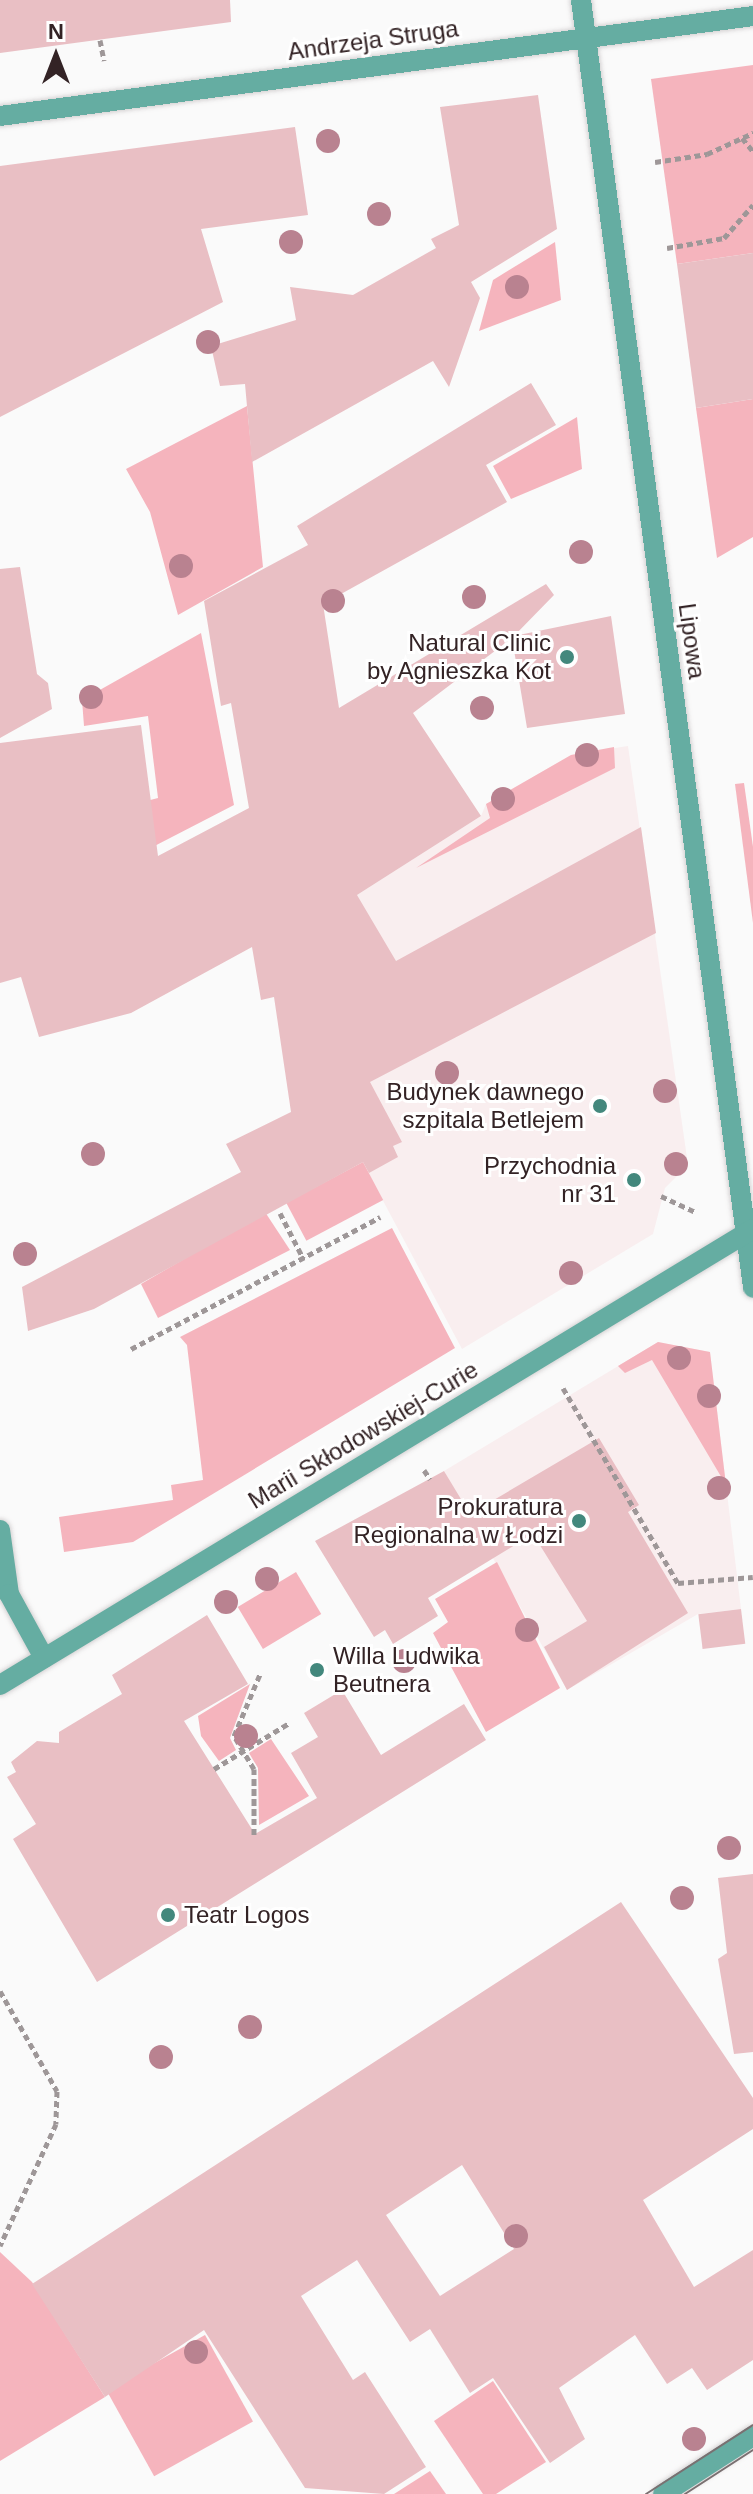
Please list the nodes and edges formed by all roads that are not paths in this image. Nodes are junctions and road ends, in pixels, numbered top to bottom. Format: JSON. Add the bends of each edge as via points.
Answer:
{"nodes":[{"id":1,"x":581,"y":0,"type":"edge"},
{"id":2,"x":753,"y":16,"type":"edge"},
{"id":3,"x":586,"y":38,"type":"junction"},
{"id":4,"x":0,"y":116,"type":"edge"},
{"id":5,"x":749,"y":1232,"type":"edge"},
{"id":6,"x":753,"y":1288,"type":"edge"},
{"id":7,"x":0,"y":1530,"type":"edge"},
{"id":8,"x":44,"y":1658,"type":"junction"},
{"id":9,"x":0,"y":1685,"type":"edge"},
{"id":10,"x":753,"y":2436,"type":"edge"},
{"id":11,"x":663,"y":2494,"type":"edge"}],
"edges":[{"from":1,"to":3,"type":"street","name":"Lipowa"},
{"from":2,"to":3,"type":"street","name":"Andrzeja Struga"},
{"from":3,"to":4,"type":"street","name":"Andrzeja Struga"},
{"from":3,"to":5,"type":"street","name":"Lipowa"},
{"from":5,"to":6,"type":"street","name":"Lipowa"},
{"from":5,"to":8,"type":"street","name":"Marii Skłodowskiej-Curie"},
{"from":7,"to":8,"type":"street","via":[[9,1594]]},
{"from":8,"to":9,"type":"street","name":"Marii Skłodowskiej-Curie"},
{"from":10,"to":11,"type":"street"}]}
